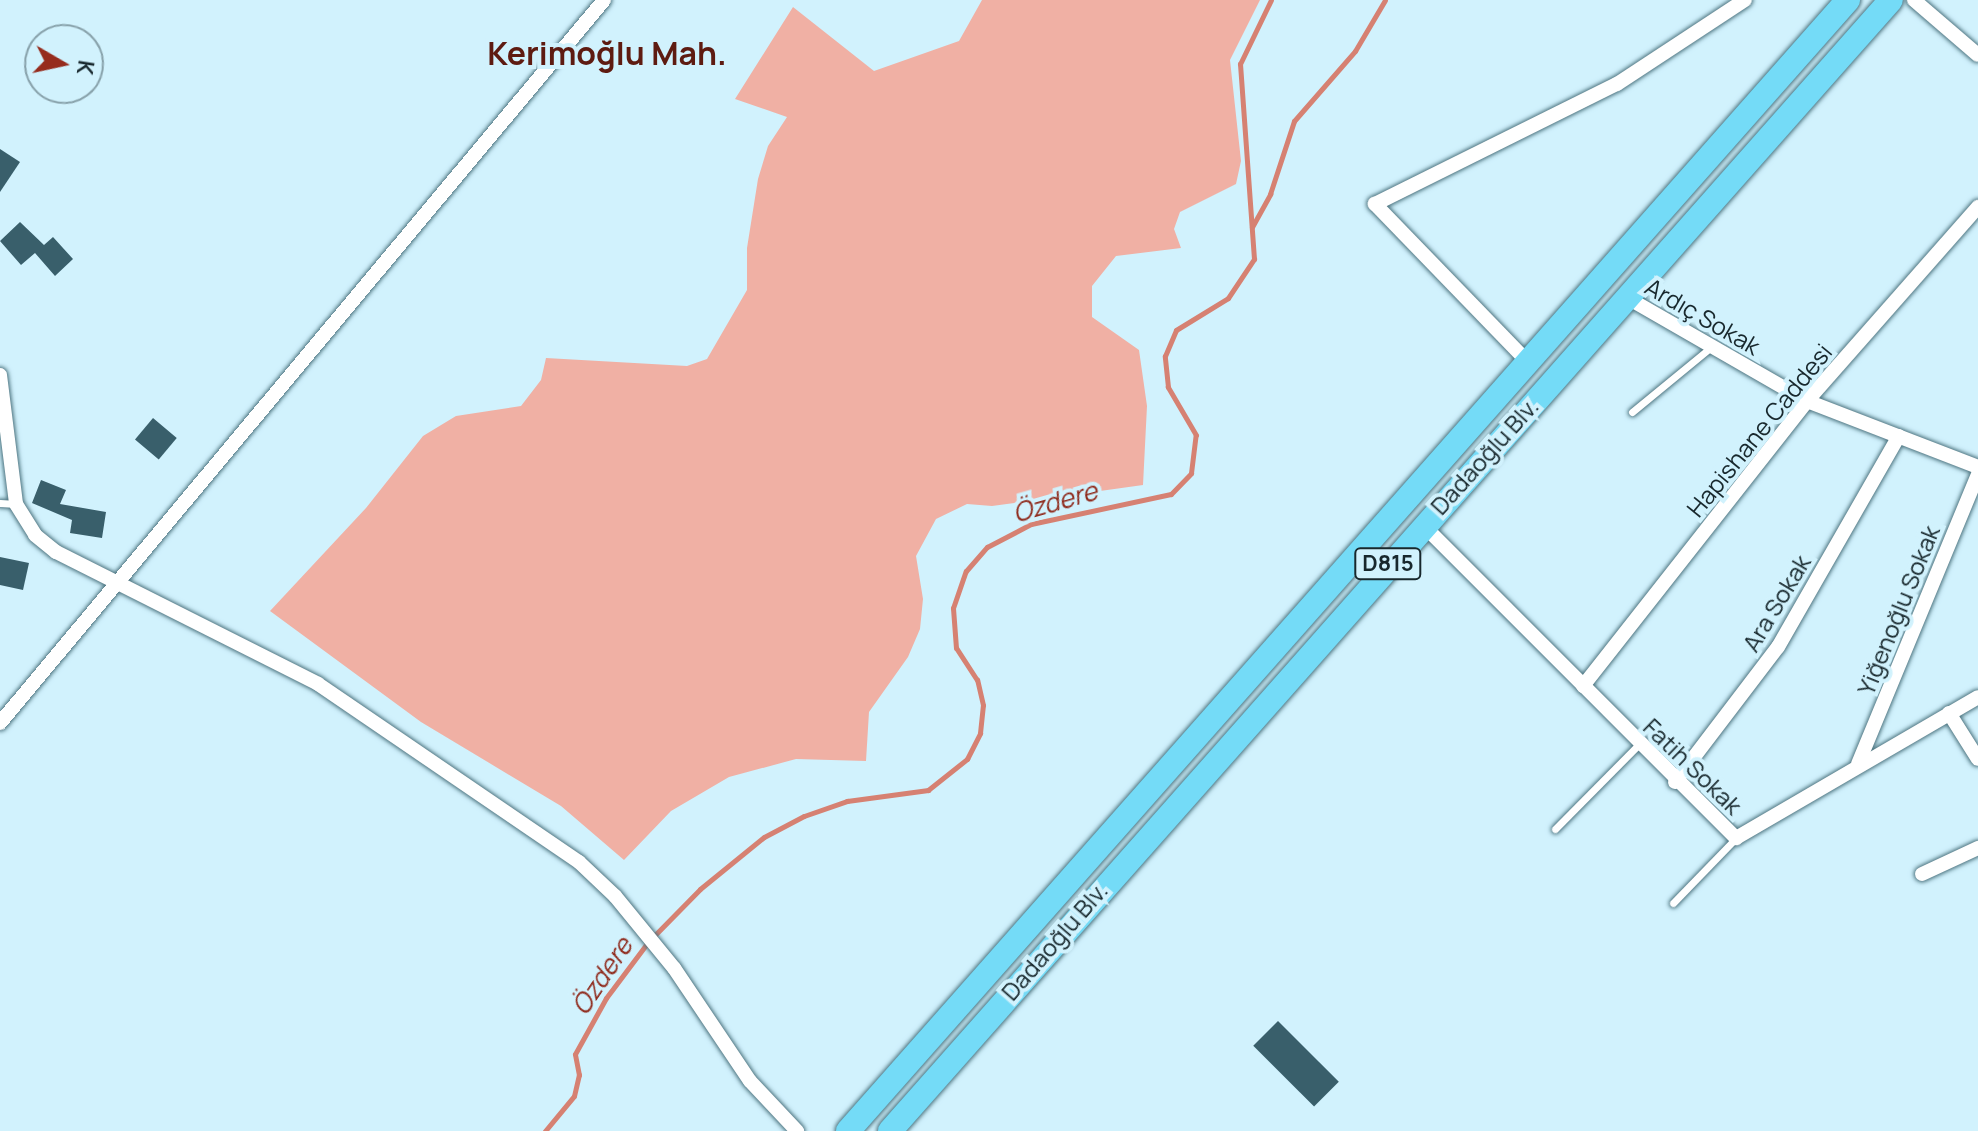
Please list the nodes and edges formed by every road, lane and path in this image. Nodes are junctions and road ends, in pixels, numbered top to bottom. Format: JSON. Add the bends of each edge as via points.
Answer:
{"nodes":[{"id":1,"x":604,"y":0,"type":"edge"},
{"id":2,"x":1745,"y":0,"type":"edge"},
{"id":3,"x":1848,"y":0,"type":"edge"},
{"id":4,"x":1891,"y":0,"type":"edge"},
{"id":5,"x":1914,"y":0,"type":"edge"},
{"id":6,"x":1978,"y":55,"type":"edge"},
{"id":7,"x":1978,"y":207,"type":"edge"},
{"id":8,"x":1626,"y":297,"type":"junction"},
{"id":9,"x":1710,"y":348,"type":"junction"},
{"id":10,"x":1527,"y":361,"type":"junction"},
{"id":11,"x":0,"y":375,"type":"edge"},
{"id":12,"x":1807,"y":401,"type":"junction"},
{"id":13,"x":1632,"y":412,"type":"dead end"},
{"id":14,"x":1899,"y":436,"type":"junction"},
{"id":15,"x":1978,"y":467,"type":"edge"},
{"id":16,"x":1978,"y":474,"type":"edge"},
{"id":17,"x":0,"y":503,"type":"edge"},
{"id":18,"x":16,"y":504,"type":"junction"},
{"id":19,"x":1423,"y":525,"type":"junction"},
{"id":20,"x":115,"y":580,"type":"junction"},
{"id":21,"x":1583,"y":686,"type":"junction"},
{"id":22,"x":1978,"y":697,"type":"edge"},
{"id":23,"x":1949,"y":713,"type":"junction"},
{"id":24,"x":0,"y":723,"type":"edge"},
{"id":25,"x":1639,"y":744,"type":"junction"},
{"id":26,"x":1978,"y":759,"type":"edge"},
{"id":27,"x":1858,"y":764,"type":"junction"},
{"id":28,"x":1675,"y":782,"type":"junction"},
{"id":29,"x":1555,"y":829,"type":"dead end"},
{"id":30,"x":1736,"y":838,"type":"junction"},
{"id":31,"x":1978,"y":848,"type":"edge"},
{"id":32,"x":1922,"y":874,"type":"dead end"},
{"id":33,"x":1673,"y":903,"type":"dead end"},
{"id":34,"x":797,"y":1131,"type":"edge"},
{"id":35,"x":848,"y":1131,"type":"edge"},
{"id":36,"x":890,"y":1131,"type":"edge"}],
"edges":[{"from":1,"to":20,"type":"street"},
{"from":2,"to":10,"type":"street","via":[[1617,84],[1375,204]]},
{"from":3,"to":10,"type":"highway","name":"Dadaoğlu Blv.","number":"D815"},
{"from":4,"to":8,"type":"highway","name":"Dadaoğlu Blv.","number":"D815"},
{"from":5,"to":6,"type":"street"},
{"from":7,"to":12,"type":"street","name":"Hapishane Caddesi"},
{"from":8,"to":9,"type":"street","name":"Ardıç Sokak"},
{"from":8,"to":19,"type":"highway","name":"Dadaoğlu Blv.","number":"D815"},
{"from":9,"to":12,"type":"street","name":"Ardıç Sokak"},
{"from":9,"to":13,"type":"lane"},
{"from":10,"to":35,"type":"highway","name":"Dadaoğlu Blv.","number":"D815"},
{"from":11,"to":18,"type":"street"},
{"from":12,"to":14,"type":"street","name":"Ardıç Sokak"},
{"from":12,"to":21,"type":"street","name":"Hapishane Caddesi"},
{"from":14,"to":15,"type":"street","name":"Ardıç Sokak"},
{"from":14,"to":28,"type":"street","name":"Ara Sokak","via":[[1778,647]]},
{"from":16,"to":27,"type":"street","name":"Yiğenoğlu Sokak"},
{"from":17,"to":18,"type":"lane"},
{"from":18,"to":20,"type":"street","via":[[35,535],[56,552]]},
{"from":19,"to":21,"type":"street","name":"Fatih Sokak"},
{"from":19,"to":36,"type":"highway","name":"Dadaoğlu Blv.","number":"D815"},
{"from":20,"to":24,"type":"street"},
{"from":20,"to":34,"type":"street","via":[[318,684],[579,862],[674,968],[750,1081]]},
{"from":21,"to":25,"type":"street","name":"Fatih Sokak"},
{"from":22,"to":23,"type":"street","name":"Fatih Sokak"},
{"from":23,"to":26,"type":"street"},
{"from":23,"to":27,"type":"street","name":"Fatih Sokak"},
{"from":25,"to":28,"type":"street","name":"Fatih Sokak"},
{"from":25,"to":29,"type":"lane"},
{"from":27,"to":30,"type":"street","name":"Fatih Sokak"},
{"from":28,"to":30,"type":"street","name":"Fatih Sokak"},
{"from":30,"to":33,"type":"lane"},
{"from":31,"to":32,"type":"street"}]}
